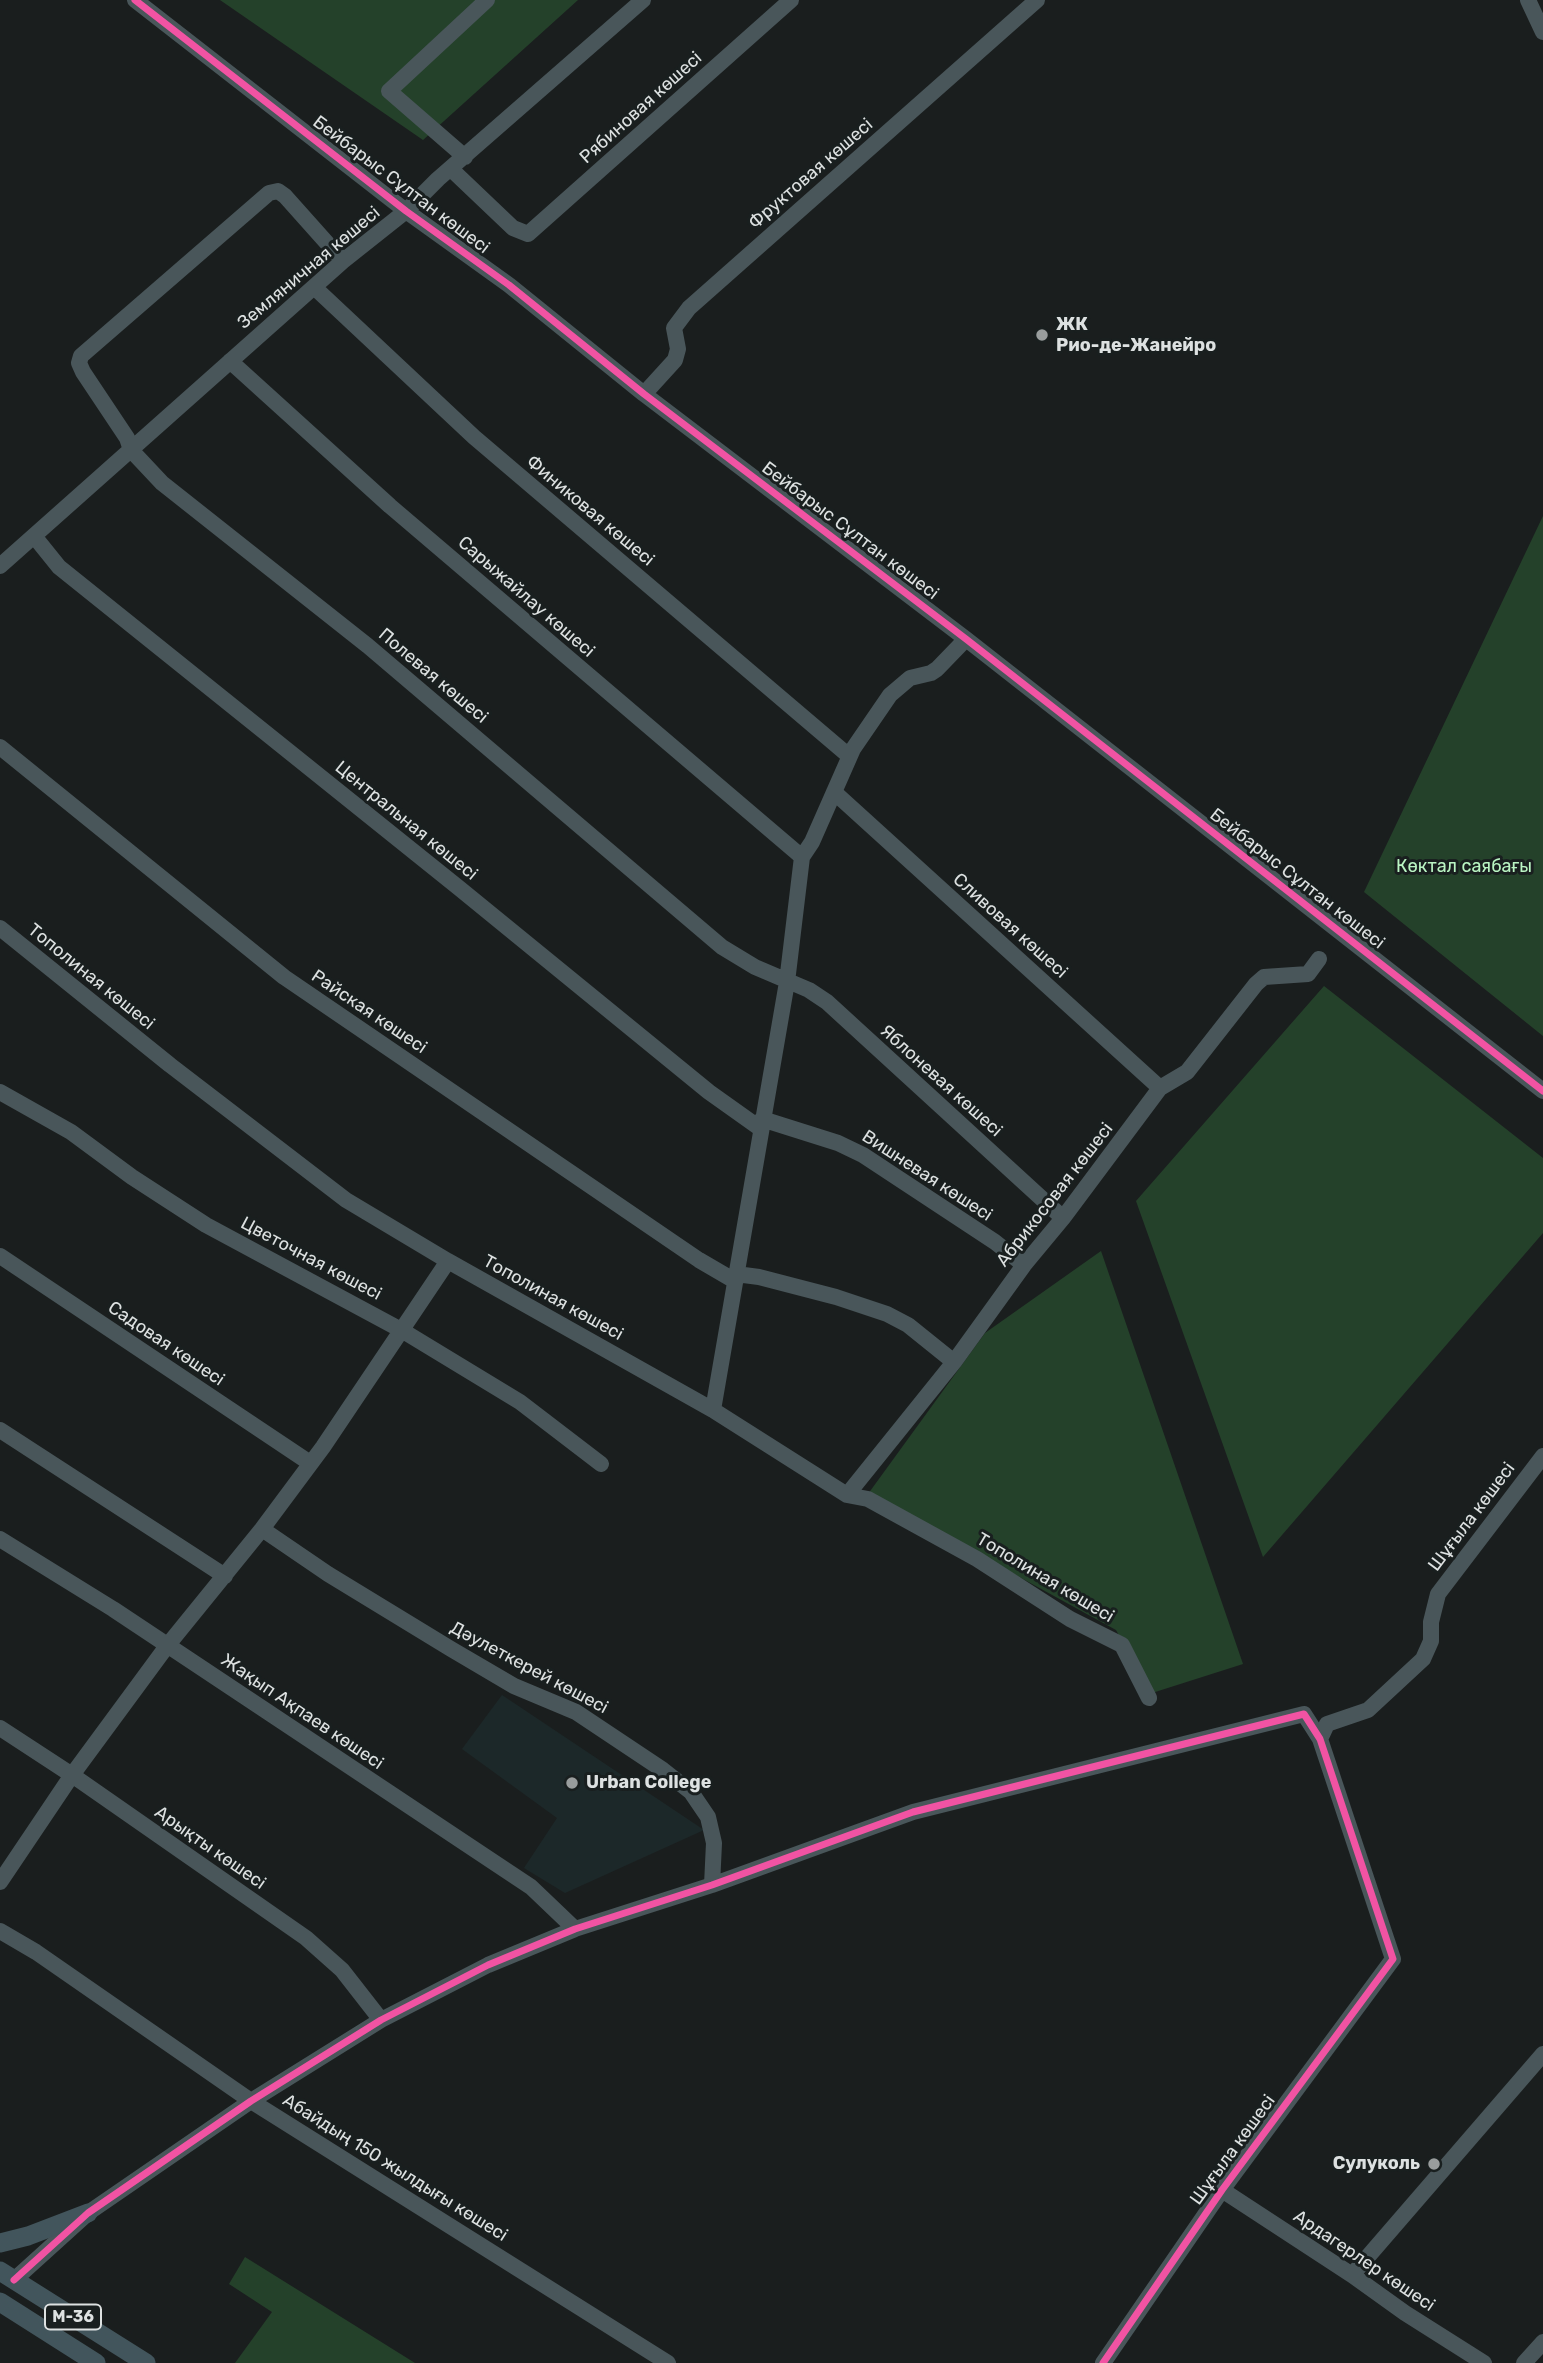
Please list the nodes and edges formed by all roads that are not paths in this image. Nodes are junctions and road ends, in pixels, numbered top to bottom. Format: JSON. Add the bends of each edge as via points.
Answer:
{"nodes":[{"id":1,"x":135,"y":0,"type":"edge"},
{"id":2,"x":643,"y":0,"type":"edge"},
{"id":3,"x":792,"y":0,"type":"edge"},
{"id":4,"x":1037,"y":0,"type":"edge"},
{"id":5,"x":1528,"y":0,"type":"edge"},
{"id":6,"x":484,"y":1,"type":"edge"},
{"id":7,"x":1543,"y":32,"type":"edge"},
{"id":8,"x":465,"y":157,"type":"junction"},
{"id":9,"x":451,"y":169,"type":"junction"},
{"id":10,"x":406,"y":211,"type":"junction"},
{"id":11,"x":343,"y":261,"type":"junction"},
{"id":12,"x":314,"y":287,"type":"junction"},
{"id":13,"x":230,"y":361,"type":"junction"},
{"id":14,"x":644,"y":394,"type":"junction"},
{"id":15,"x":131,"y":450,"type":"junction"},
{"id":16,"x":34,"y":536,"type":"junction"},
{"id":17,"x":0,"y":566,"type":"edge"},
{"id":18,"x":966,"y":639,"type":"junction"},
{"id":19,"x":0,"y":747,"type":"edge"},
{"id":20,"x":849,"y":756,"type":"junction"},
{"id":21,"x":834,"y":792,"type":"junction"},
{"id":22,"x":802,"y":857,"type":"junction"},
{"id":23,"x":0,"y":928,"type":"edge"},
{"id":24,"x":1319,"y":959,"type":"dead end"},
{"id":25,"x":787,"y":982,"type":"junction"},
{"id":26,"x":1160,"y":1088,"type":"junction"},
{"id":27,"x":1543,"y":1091,"type":"edge"},
{"id":28,"x":0,"y":1092,"type":"edge"},
{"id":29,"x":761,"y":1124,"type":"junction"},
{"id":30,"x":1063,"y":1218,"type":"junction"},
{"id":31,"x":0,"y":1256,"type":"edge"},
{"id":32,"x":448,"y":1261,"type":"junction"},
{"id":33,"x":1024,"y":1265,"type":"junction"},
{"id":34,"x":736,"y":1278,"type":"junction"},
{"id":35,"x":403,"y":1331,"type":"junction"},
{"id":36,"x":954,"y":1362,"type":"junction"},
{"id":37,"x":713,"y":1410,"type":"junction"},
{"id":38,"x":0,"y":1430,"type":"edge"},
{"id":39,"x":1543,"y":1456,"type":"edge"},
{"id":40,"x":310,"y":1464,"type":"junction"},
{"id":41,"x":601,"y":1464,"type":"dead end"},
{"id":42,"x":847,"y":1495,"type":"junction"},
{"id":43,"x":262,"y":1529,"type":"junction"},
{"id":44,"x":0,"y":1539,"type":"edge"},
{"id":45,"x":225,"y":1576,"type":"junction"},
{"id":46,"x":167,"y":1646,"type":"junction"},
{"id":47,"x":1149,"y":1698,"type":"dead end"},
{"id":48,"x":0,"y":1728,"type":"edge"},
{"id":49,"x":1320,"y":1739,"type":"junction"},
{"id":50,"x":72,"y":1775,"type":"junction"},
{"id":51,"x":0,"y":1882,"type":"edge"},
{"id":52,"x":712,"y":1885,"type":"junction"},
{"id":53,"x":575,"y":1930,"type":"junction"},
{"id":54,"x":0,"y":1931,"type":"edge"},
{"id":55,"x":381,"y":2020,"type":"junction"},
{"id":56,"x":1543,"y":2054,"type":"edge"},
{"id":57,"x":251,"y":2101,"type":"junction"},
{"id":58,"x":1222,"y":2190,"type":"junction"},
{"id":59,"x":88,"y":2213,"type":"junction"},
{"id":60,"x":0,"y":2243,"type":"edge"},
{"id":61,"x":1352,"y":2275,"type":"junction"},
{"id":62,"x":7,"y":2276,"type":"edge"},
{"id":63,"x":0,"y":2302,"type":"edge"},
{"id":64,"x":1543,"y":2342,"type":"edge"},
{"id":65,"x":96,"y":2363,"type":"edge"},
{"id":66,"x":146,"y":2363,"type":"edge"},
{"id":67,"x":668,"y":2363,"type":"edge"},
{"id":68,"x":1104,"y":2363,"type":"edge"},
{"id":69,"x":1484,"y":2363,"type":"edge"},
{"id":70,"x":1524,"y":2363,"type":"edge"}],
"edges":[{"from":1,"to":10,"type":"street","name":"Бейбарыс Сұлтан көшесі"},
{"from":2,"to":8,"type":"street","name":"Земляничная көшесі"},
{"from":3,"to":9,"type":"street","name":"Рябиновая көшесі","via":[[528,234],[513,228]]},
{"from":4,"to":14,"type":"street","name":"Фруктовая көшесі","via":[[689,308],[674,328],[675,360]]},
{"from":5,"to":7,"type":"street"},
{"from":6,"to":8,"type":"street","via":[[389,91]]},
{"from":8,"to":9,"type":"street","name":"Земляничная көшесі"},
{"from":9,"to":10,"type":"street","name":"Земляничная көшесі"},
{"from":10,"to":11,"type":"street","name":"Земляничная көшесі"},
{"from":10,"to":14,"type":"street","name":"Бейбарыс Сұлтан көшесі","via":[[509,285]]},
{"from":11,"to":12,"type":"street","name":"Земляничная көшесі"},
{"from":11,"to":15,"type":"street","name":"Полевая көшесі","via":[[285,196],[278,191],[269,193],[80,356],[83,372]]},
{"from":12,"to":13,"type":"street","name":"Земляничная көшесі"},
{"from":12,"to":20,"type":"street","name":"Финиковая көшесі","via":[[474,437]]},
{"from":13,"to":15,"type":"street","name":"Земляничная көшесі"},
{"from":13,"to":22,"type":"street","name":"Сарыжайлау көшесі","via":[[390,506]]},
{"from":14,"to":18,"type":"street","name":"Бейбарыс Сұлтан көшесі"},
{"from":15,"to":16,"type":"street","name":"Земляничная көшесі"},
{"from":15,"to":25,"type":"street","name":"Полевая көшесі","via":[[162,483],[368,646],[722,947]]},
{"from":16,"to":17,"type":"street","name":"Земляничная көшесі"},
{"from":16,"to":29,"type":"street","name":"Центральная көшесі","via":[[59,567],[709,1093]]},
{"from":18,"to":20,"type":"street","via":[[937,669],[910,678],[890,695]]},
{"from":18,"to":27,"type":"street","name":"Бейбарыс Сұлтан көшесі"},
{"from":19,"to":34,"type":"street","name":"Райская көшесі","via":[[284,977],[699,1260]]},
{"from":20,"to":21,"type":"street"},
{"from":21,"to":22,"type":"street"},
{"from":21,"to":26,"type":"street","name":"Сливовая көшесі"},
{"from":22,"to":25,"type":"street"},
{"from":23,"to":32,"type":"street","name":"Тополиная көшесі","via":[[346,1200]]},
{"from":24,"to":26,"type":"street","name":"Абрикосовая көшесі","via":[[1308,974],[1264,977],[1186,1072]]},
{"from":25,"to":29,"type":"street"},
{"from":25,"to":30,"type":"street","name":"Яблоневая көшесі","via":[[827,1002]]},
{"from":26,"to":30,"type":"street","name":"Абрикосовая көшесі"},
{"from":28,"to":35,"type":"street","name":"Цветочная көшесі","via":[[71,1132],[206,1225]]},
{"from":29,"to":33,"type":"street","name":"Вишневая көшесі","via":[[838,1143],[863,1155]]},
{"from":29,"to":34,"type":"street"},
{"from":30,"to":33,"type":"street","name":"Абрикосовая көшесі"},
{"from":31,"to":40,"type":"street","name":"Садовая көшесі"},
{"from":32,"to":35,"type":"street"},
{"from":32,"to":37,"type":"street","name":"Тополиная көшесі"},
{"from":33,"to":36,"type":"street","name":"Абрикосовая көшесі"},
{"from":34,"to":36,"type":"street","via":[[772,1280],[887,1314]]},
{"from":34,"to":37,"type":"street"},
{"from":35,"to":40,"type":"street"},
{"from":35,"to":41,"type":"street","name":"Цветочная көшесі","via":[[520,1402]]},
{"from":36,"to":42,"type":"street","name":"Абрикосовая көшесі"},
{"from":37,"to":42,"type":"street","name":"Тополиная көшесі"},
{"from":38,"to":45,"type":"street"},
{"from":39,"to":49,"type":"street","name":"Шұғыла көшесі","via":[[1438,1594],[1431,1641],[1423,1659],[1368,1710],[1326,1724]]},
{"from":40,"to":43,"type":"street"},
{"from":42,"to":47,"type":"street","name":"Тополиная көшесі","via":[[868,1499],[1122,1645]]},
{"from":43,"to":45,"type":"street"},
{"from":43,"to":52,"type":"street","name":"Дәулеткерей көшесі","via":[[514,1686],[576,1713],[691,1792],[708,1817],[715,1843]]},
{"from":44,"to":46,"type":"street","name":"Жақып Ақпаев көшесі"},
{"from":45,"to":46,"type":"street"},
{"from":46,"to":50,"type":"street"},
{"from":46,"to":53,"type":"street","name":"Жақып Ақпаев көшесі","via":[[531,1887]]},
{"from":48,"to":50,"type":"street","name":"Арықты көшесі"},
{"from":49,"to":52,"type":"street","via":[[1304,1714],[913,1812]]},
{"from":49,"to":58,"type":"street","name":"Шұғыла көшесі","via":[[1393,1959]]},
{"from":50,"to":51,"type":"street"},
{"from":50,"to":55,"type":"street","name":"Арықты көшесі","via":[[306,1938],[342,1970]]},
{"from":52,"to":53,"type":"street"},
{"from":53,"to":55,"type":"street","via":[[488,1965]]},
{"from":54,"to":57,"type":"street","name":"Абайдың 150 жылдығы көшесі"},
{"from":55,"to":57,"type":"street"},
{"from":56,"to":61,"type":"street"},
{"from":57,"to":59,"type":"street"},
{"from":57,"to":67,"type":"street","name":"Абайдың 150 жылдығы көшесі"},
{"from":58,"to":61,"type":"street","name":"Ардагерлер көшесі"},
{"from":58,"to":68,"type":"street","name":"Шұғыла көшесі"},
{"from":59,"to":60,"type":"main road"},
{"from":59,"to":62,"type":"street"},
{"from":61,"to":69,"type":"street","name":"Ардагерлер көшесі"},
{"from":62,"to":66,"type":"main road","number":"M-36"},
{"from":63,"to":65,"type":"main road","number":"M-36"},
{"from":64,"to":70,"type":"street"}]}
